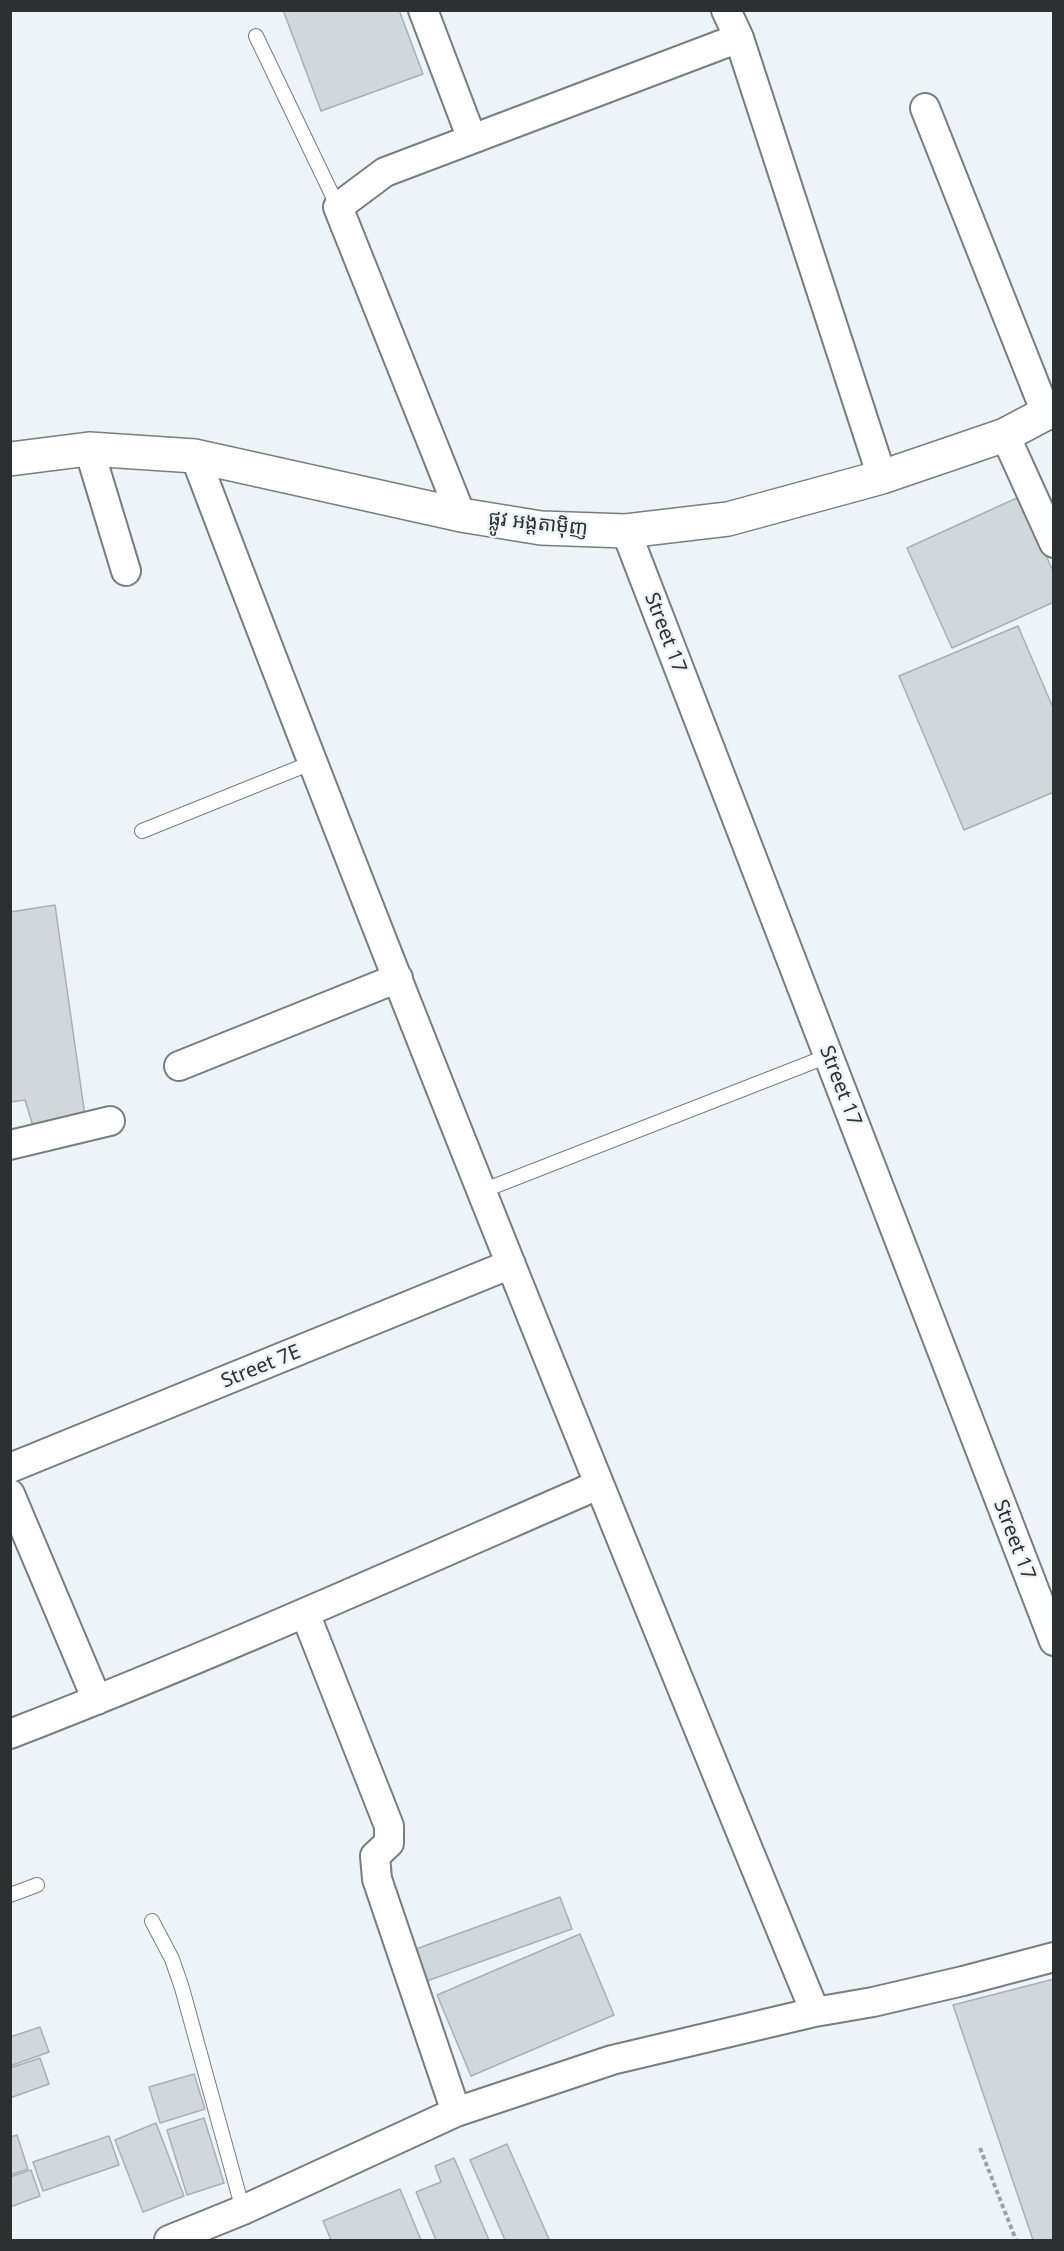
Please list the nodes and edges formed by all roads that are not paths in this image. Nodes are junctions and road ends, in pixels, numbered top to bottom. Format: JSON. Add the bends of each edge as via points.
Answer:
{"nodes":[{"id":1,"x":423,"y":10,"type":"edge"},
{"id":2,"x":726,"y":10,"type":"edge"},
{"id":3,"x":256,"y":36,"type":"dead end"},
{"id":4,"x":739,"y":39,"type":"junction"},
{"id":5,"x":925,"y":108,"type":"dead end"},
{"id":6,"x":472,"y":139,"type":"junction"},
{"id":7,"x":338,"y":207,"type":"junction"},
{"id":8,"x":1050,"y":411,"type":"edge"},
{"id":9,"x":1005,"y":435,"type":"junction"},
{"id":10,"x":89,"y":449,"type":"junction"},
{"id":11,"x":195,"y":456,"type":"junction"},
{"id":12,"x":10,"y":459,"type":"edge"},
{"id":13,"x":882,"y":477,"type":"junction"},
{"id":14,"x":461,"y":515,"type":"junction"},
{"id":15,"x":626,"y":531,"type":"junction"},
{"id":16,"x":1053,"y":543,"type":"edge"},
{"id":17,"x":126,"y":571,"type":"dead end"},
{"id":18,"x":311,"y":763,"type":"junction"},
{"id":19,"x":142,"y":831,"type":"dead end"},
{"id":20,"x":398,"y":978,"type":"junction"},
{"id":21,"x":828,"y":1056,"type":"junction"},
{"id":22,"x":179,"y":1066,"type":"dead end"},
{"id":23,"x":110,"y":1121,"type":"dead end"},
{"id":24,"x":10,"y":1145,"type":"edge"},
{"id":25,"x":482,"y":1191,"type":"junction"},
{"id":26,"x":511,"y":1264,"type":"junction"},
{"id":27,"x":10,"y":1468,"type":"edge"},
{"id":28,"x":598,"y":1485,"type":"junction"},
{"id":29,"x":10,"y":1494,"type":"edge"},
{"id":30,"x":305,"y":1613,"type":"junction"},
{"id":31,"x":1053,"y":1641,"type":"edge"},
{"id":32,"x":97,"y":1700,"type":"junction"},
{"id":33,"x":10,"y":1734,"type":"edge"},
{"id":34,"x":37,"y":1885,"type":"dead end"},
{"id":35,"x":10,"y":1895,"type":"edge"},
{"id":36,"x":152,"y":1921,"type":"dead end"},
{"id":37,"x":1053,"y":1957,"type":"edge"},
{"id":38,"x":815,"y":2012,"type":"junction"},
{"id":39,"x":456,"y":2112,"type":"junction"},
{"id":40,"x":233,"y":2223,"type":"edge"},
{"id":41,"x":169,"y":2241,"type":"edge"}],
"edges":[{"from":1,"to":6,"type":"street"},
{"from":2,"to":4,"type":"street"},
{"from":3,"to":7,"type":"lane"},
{"from":4,"to":6,"type":"street"},
{"from":4,"to":13,"type":"street"},
{"from":5,"to":8,"type":"street"},
{"from":6,"to":7,"type":"street","via":[[384,172]]},
{"from":7,"to":14,"type":"street"},
{"from":8,"to":9,"type":"street","name":"ផ្លូវ អង្តតាម៉ិញ"},
{"from":9,"to":13,"type":"street","name":"ផ្លូវ អង្តតាម៉ិញ"},
{"from":9,"to":16,"type":"street"},
{"from":10,"to":11,"type":"street","name":"ផ្លូវ អង្តតាម៉ិញ"},
{"from":10,"to":12,"type":"street","name":"ផ្លូវ អង្តតាម៉ិញ"},
{"from":10,"to":17,"type":"street"},
{"from":11,"to":14,"type":"street","name":"ផ្លូវ អង្តតាម៉ិញ"},
{"from":11,"to":18,"type":"street"},
{"from":13,"to":15,"type":"street","name":"ផ្លូវ អង្តតាម៉ិញ","via":[[728,519]]},
{"from":14,"to":15,"type":"street","name":"ផ្លូវ អង្តតាម៉ិញ","via":[[541,528]]},
{"from":15,"to":21,"type":"street","name":"Street 17"},
{"from":18,"to":19,"type":"lane"},
{"from":18,"to":20,"type":"street"},
{"from":20,"to":22,"type":"street"},
{"from":20,"to":25,"type":"street"},
{"from":21,"to":25,"type":"lane"},
{"from":21,"to":31,"type":"street","name":"Street 17"},
{"from":23,"to":24,"type":"street"},
{"from":25,"to":26,"type":"street"},
{"from":26,"to":27,"type":"street","name":"Street 7E"},
{"from":26,"to":28,"type":"street"},
{"from":28,"to":30,"type":"street"},
{"from":28,"to":38,"type":"street"},
{"from":29,"to":32,"type":"street"},
{"from":30,"to":32,"type":"street"},
{"from":30,"to":39,"type":"street","via":[[389,1826],[389,1843],[375,1856],[377,1879]]},
{"from":32,"to":33,"type":"street"},
{"from":34,"to":35,"type":"lane"},
{"from":36,"to":40,"type":"lane","via":[[182,1988]]},
{"from":37,"to":38,"type":"street","via":[[952,1984]]},
{"from":38,"to":39,"type":"street","via":[[612,2060]]},
{"from":39,"to":40,"type":"street"},
{"from":40,"to":41,"type":"street"}]}
